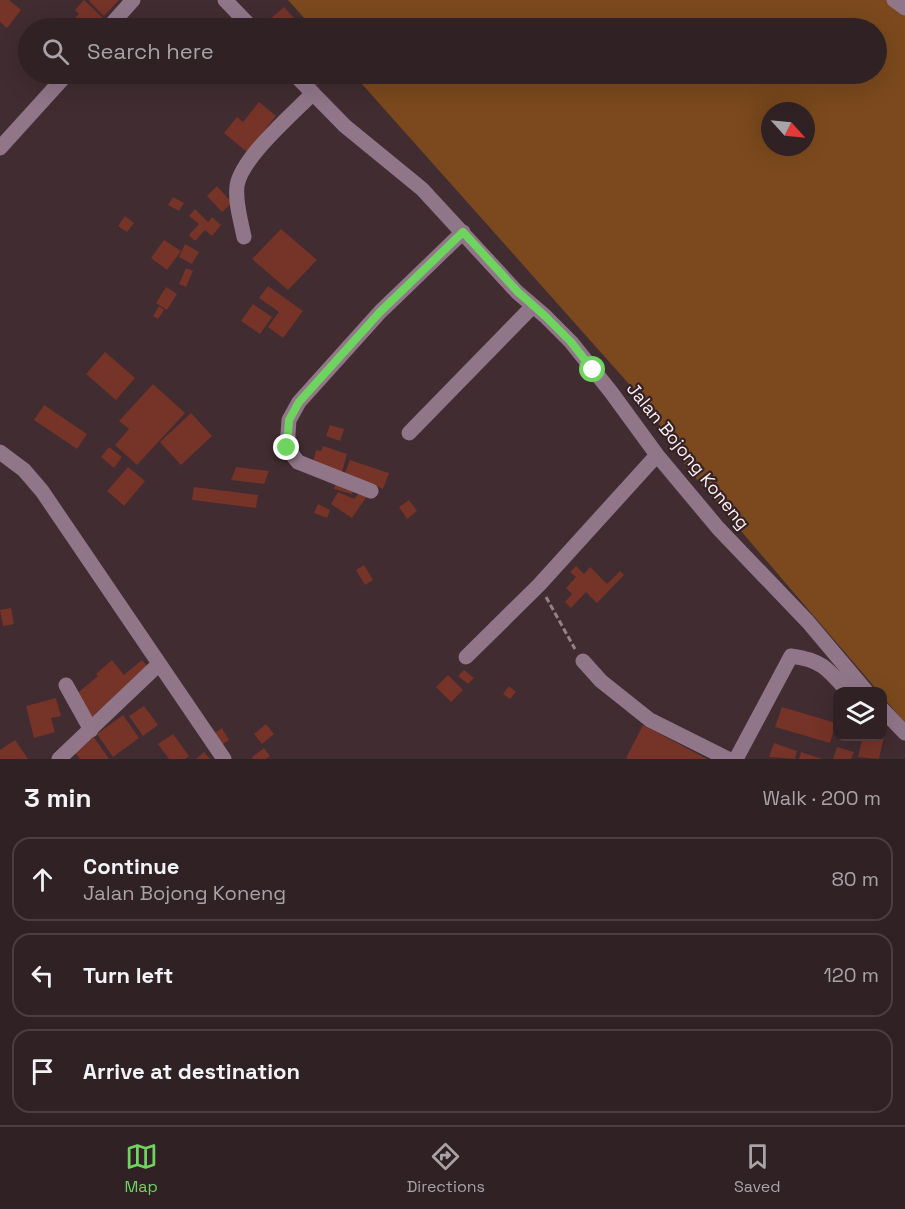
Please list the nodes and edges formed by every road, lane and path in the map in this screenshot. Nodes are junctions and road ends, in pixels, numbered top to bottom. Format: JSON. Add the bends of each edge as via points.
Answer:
{"nodes":[{"id":1,"x":133,"y":0,"type":"edge"},
{"id":2,"x":225,"y":0,"type":"edge"},
{"id":3,"x":894,"y":0,"type":"edge"},
{"id":4,"x":905,"y":8,"type":"edge"},
{"id":5,"x":117,"y":18,"type":"edge"},
{"id":6,"x":242,"y":18,"type":"edge"},
{"id":7,"x":58,"y":84,"type":"edge"},
{"id":8,"x":304,"y":84,"type":"edge"},
{"id":9,"x":313,"y":93,"type":"junction"},
{"id":10,"x":0,"y":148,"type":"edge"},
{"id":11,"x":463,"y":232,"type":"junction"},
{"id":12,"x":244,"y":237,"type":"dead end"},
{"id":13,"x":533,"y":306,"type":"junction"},
{"id":14,"x":410,"y":433,"type":"dead end"},
{"id":15,"x":0,"y":452,"type":"edge"},
{"id":16,"x":657,"y":455,"type":"junction"},
{"id":17,"x":371,"y":491,"type":"dead end"},
{"id":18,"x":539,"y":585,"type":"junction"},
{"id":19,"x":466,"y":657,"type":"dead end"},
{"id":20,"x":583,"y":661,"type":"joint"},
{"id":21,"x":159,"y":664,"type":"junction"},
{"id":22,"x":66,"y":685,"type":"dead end"},
{"id":23,"x":844,"y":687,"type":"edge"},
{"id":24,"x":863,"y":687,"type":"edge"},
{"id":25,"x":887,"y":714,"type":"edge"},
{"id":26,"x":887,"y":726,"type":"edge"},
{"id":27,"x":902,"y":729,"type":"edge"},
{"id":28,"x":91,"y":730,"type":"junction"},
{"id":29,"x":59,"y":759,"type":"edge"},
{"id":30,"x":224,"y":759,"type":"edge"},
{"id":31,"x":728,"y":759,"type":"edge"},
{"id":32,"x":736,"y":759,"type":"edge"}],
"edges":[{"from":1,"to":5,"type":"street"},
{"from":2,"to":6,"type":"street"},
{"from":3,"to":4,"type":"street"},
{"from":7,"to":10,"type":"street"},
{"from":8,"to":9,"type":"street","name":"Jalan Bojong Koneng"},
{"from":9,"to":11,"type":"street","name":"Jalan Bojong Koneng","via":[[345,126],[422,189]]},
{"from":9,"to":12,"type":"street","via":[[253,155],[240,174],[237,198]]},
{"from":11,"to":13,"type":"street","name":"Jalan Bojong Koneng"},
{"from":11,"to":17,"type":"street","via":[[380,312],[299,402],[289,420],[287,448],[298,462]]},
{"from":13,"to":14,"type":"street"},
{"from":13,"to":16,"type":"street","name":"Jalan Bojong Koneng","via":[[571,342]]},
{"from":15,"to":21,"type":"street","via":[[24,470],[42,491]]},
{"from":16,"to":18,"type":"street"},
{"from":16,"to":24,"type":"street","name":"Jalan Bojong Koneng"},
{"from":18,"to":19,"type":"street"},
{"from":18,"to":20,"type":"path"},
{"from":20,"to":31,"type":"street","via":[[650,720]]},
{"from":21,"to":28,"type":"street"},
{"from":21,"to":30,"type":"street"},
{"from":22,"to":28,"type":"street"},
{"from":23,"to":32,"type":"street","via":[[826,667],[809,658],[790,656]]},
{"from":25,"to":27,"type":"street"},
{"from":26,"to":27,"type":"street"},
{"from":28,"to":29,"type":"street"}]}
